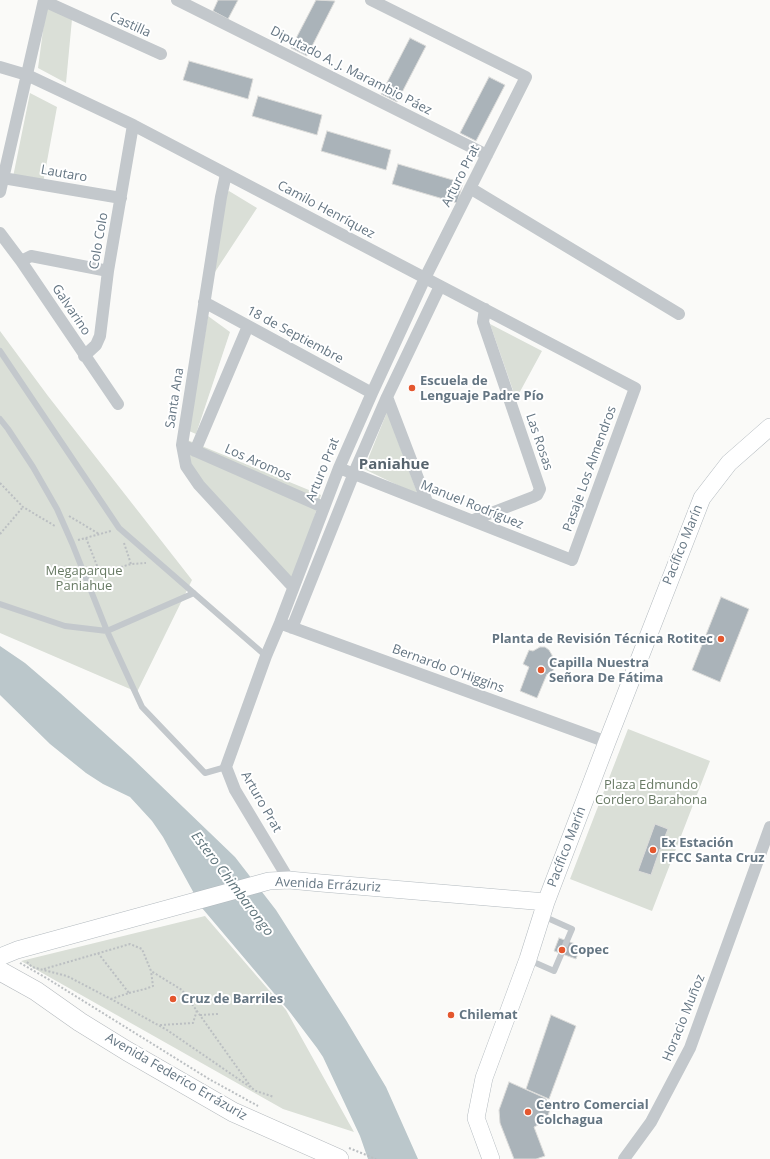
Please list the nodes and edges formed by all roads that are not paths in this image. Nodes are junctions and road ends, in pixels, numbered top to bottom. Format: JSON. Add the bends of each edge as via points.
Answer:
{"nodes":[{"id":1,"x":44,"y":0,"type":"edge"},
{"id":2,"x":177,"y":0,"type":"edge"},
{"id":3,"x":371,"y":0,"type":"edge"},
{"id":4,"x":161,"y":54,"type":"dead end"},
{"id":5,"x":0,"y":67,"type":"edge"},
{"id":6,"x":27,"y":75,"type":"junction"},
{"id":7,"x":133,"y":125,"type":"junction"},
{"id":8,"x":487,"y":155,"type":"junction"},
{"id":9,"x":226,"y":174,"type":"junction"},
{"id":10,"x":3,"y":178,"type":"junction"},
{"id":11,"x":470,"y":188,"type":"junction"},
{"id":12,"x":0,"y":192,"type":"edge"},
{"id":13,"x":121,"y":198,"type":"junction"},
{"id":14,"x":0,"y":233,"type":"edge"},
{"id":15,"x":21,"y":261,"type":"junction"},
{"id":16,"x":108,"y":271,"type":"junction"},
{"id":17,"x":425,"y":278,"type":"junction"},
{"id":18,"x":440,"y":286,"type":"junction"},
{"id":19,"x":204,"y":302,"type":"junction"},
{"id":20,"x":485,"y":309,"type":"junction"},
{"id":21,"x":679,"y":314,"type":"dead end"},
{"id":22,"x":248,"y":326,"type":"junction"},
{"id":23,"x":0,"y":351,"type":"edge"},
{"id":24,"x":84,"y":356,"type":"junction"},
{"id":25,"x":635,"y":388,"type":"joint"},
{"id":26,"x":372,"y":393,"type":"junction"},
{"id":27,"x":387,"y":397,"type":"junction"},
{"id":28,"x":118,"y":404,"type":"dead end"},
{"id":29,"x":0,"y":419,"type":"edge"},
{"id":30,"x":770,"y":427,"type":"edge"},
{"id":31,"x":182,"y":445,"type":"junction"},
{"id":32,"x":195,"y":451,"type":"junction"},
{"id":33,"x":338,"y":468,"type":"junction"},
{"id":34,"x":354,"y":473,"type":"junction"},
{"id":35,"x":427,"y":502,"type":"junction"},
{"id":36,"x":323,"y":507,"type":"junction"},
{"id":37,"x":473,"y":520,"type":"junction"},
{"id":38,"x":572,"y":560,"type":"joint"},
{"id":39,"x":293,"y":588,"type":"junction"},
{"id":40,"x":194,"y":593,"type":"junction"},
{"id":41,"x":0,"y":604,"type":"edge"},
{"id":42,"x":280,"y":623,"type":"junction"},
{"id":43,"x":292,"y":628,"type":"junction"},
{"id":44,"x":107,"y":631,"type":"junction"},
{"id":45,"x":266,"y":656,"type":"junction"},
{"id":46,"x":607,"y":742,"type":"junction"},
{"id":47,"x":226,"y":767,"type":"junction"},
{"id":48,"x":770,"y":827,"type":"edge"},
{"id":49,"x":289,"y":880,"type":"junction"},
{"id":50,"x":544,"y":909,"type":"junction"},
{"id":51,"x":6,"y":958,"type":"edge"},
{"id":52,"x":528,"y":959,"type":"junction"},
{"id":53,"x":0,"y":986,"type":"edge"},
{"id":54,"x":80,"y":1022,"type":"junction"},
{"id":55,"x":344,"y":1153,"type":"edge"},
{"id":56,"x":490,"y":1159,"type":"edge"},
{"id":57,"x":624,"y":1159,"type":"edge"}],
"edges":[{"from":1,"to":4,"type":"street","name":"Castilla"},
{"from":1,"to":6,"type":"street"},
{"from":2,"to":8,"type":"street","name":"Diputado A. J. Marambio Páez"},
{"from":3,"to":8,"type":"street","name":"Arturo Prat","via":[[526,77]]},
{"from":5,"to":6,"type":"street","name":"Camilo Henríquez"},
{"from":6,"to":7,"type":"street","name":"Camilo Henríquez"},
{"from":6,"to":10,"type":"street"},
{"from":7,"to":9,"type":"street","name":"Camilo Henríquez"},
{"from":7,"to":13,"type":"street","name":"Colo Colo"},
{"from":8,"to":11,"type":"street","name":"Arturo Prat"},
{"from":9,"to":17,"type":"street","name":"Camilo Henríquez"},
{"from":9,"to":19,"type":"street","name":"Santa Ana"},
{"from":10,"to":12,"type":"street"},
{"from":10,"to":13,"type":"street","name":"Lautaro"},
{"from":11,"to":17,"type":"street","name":"Arturo Prat"},
{"from":11,"to":21,"type":"street"},
{"from":13,"to":16,"type":"street","name":"Colo Colo"},
{"from":14,"to":15,"type":"street","name":"Galvarino"},
{"from":15,"to":16,"type":"street","via":[[31,256]]},
{"from":15,"to":24,"type":"street","name":"Galvarino"},
{"from":16,"to":24,"type":"street","name":"Colo Colo","via":[[100,336],[96,345]]},
{"from":17,"to":18,"type":"street","name":"Camilo Henríquez"},
{"from":17,"to":26,"type":"street","name":"Arturo Prat"},
{"from":18,"to":20,"type":"street","name":"Camilo Henríquez"},
{"from":18,"to":27,"type":"street"},
{"from":19,"to":22,"type":"street","name":"18 de Septiembre"},
{"from":19,"to":31,"type":"street","name":"Santa Ana"},
{"from":20,"to":25,"type":"street","name":"Camilo Henríquez"},
{"from":20,"to":37,"type":"street","name":"Las Rosas","via":[[483,322],[539,486],[539,493]]},
{"from":22,"to":26,"type":"street","name":"18 de Septiembre"},
{"from":22,"to":32,"type":"street"},
{"from":23,"to":40,"type":"lane","via":[[119,528]]},
{"from":24,"to":28,"type":"street","name":"Galvarino"},
{"from":25,"to":38,"type":"street","name":"Pasaje Los Almendros"},
{"from":26,"to":33,"type":"street","name":"Arturo Prat"},
{"from":27,"to":34,"type":"street"},
{"from":27,"to":35,"type":"street"},
{"from":29,"to":44,"type":"lane","via":[[33,467],[57,509]]},
{"from":30,"to":46,"type":"street","name":"Pacífico Marín","via":[[729,463],[702,498]]},
{"from":31,"to":32,"type":"street","name":"Los Aromos"},
{"from":31,"to":39,"type":"street","name":"Santa Ana","via":[[186,466],[199,485]]},
{"from":32,"to":36,"type":"street","name":"Los Aromos"},
{"from":33,"to":34,"type":"street","name":"Manuel Rodríguez"},
{"from":33,"to":36,"type":"street","name":"Arturo Prat"},
{"from":34,"to":35,"type":"street","name":"Manuel Rodríguez"},
{"from":34,"to":43,"type":"street"},
{"from":35,"to":37,"type":"street","name":"Manuel Rodríguez"},
{"from":36,"to":39,"type":"street","name":"Arturo Prat"},
{"from":37,"to":38,"type":"street","name":"Manuel Rodríguez"},
{"from":39,"to":42,"type":"street","name":"Arturo Prat"},
{"from":40,"to":44,"type":"lane"},
{"from":40,"to":45,"type":"lane"},
{"from":41,"to":44,"type":"lane","via":[[65,626]]},
{"from":42,"to":43,"type":"street","name":"Bernardo O'Higgins"},
{"from":42,"to":45,"type":"street","name":"Arturo Prat"},
{"from":43,"to":46,"type":"street","name":"Bernardo O'Higgins"},
{"from":44,"to":47,"type":"lane","via":[[142,707],[205,773]]},
{"from":45,"to":47,"type":"street","name":"Arturo Prat"},
{"from":46,"to":50,"type":"street","name":"Pacífico Marín"},
{"from":47,"to":49,"type":"street","name":"Arturo Prat","via":[[235,790]]},
{"from":48,"to":57,"type":"street","name":"Horacio Muñoz","via":[[690,1048],[651,1122]]},
{"from":49,"to":50,"type":"street","name":"Avenida Errázuriz"},
{"from":49,"to":51,"type":"street","name":"Avenida Errázuriz","via":[[269,882]]},
{"from":50,"to":52,"type":"street","name":"Pacífico Marín"},
{"from":50,"to":52,"type":"lane","via":[[572,929],[554,971]]},
{"from":51,"to":54,"type":"main road","name":"Avenida Federico Errázuriz","via":[[36,991]]},
{"from":52,"to":56,"type":"street","name":"Pacífico Marín","via":[[484,1078],[476,1118]]},
{"from":53,"to":54,"type":"main road","name":"Avenida Federico Errázuriz"},
{"from":54,"to":55,"type":"main road","name":"Avenida Federico Errázuriz","via":[[233,1112]]}]}
